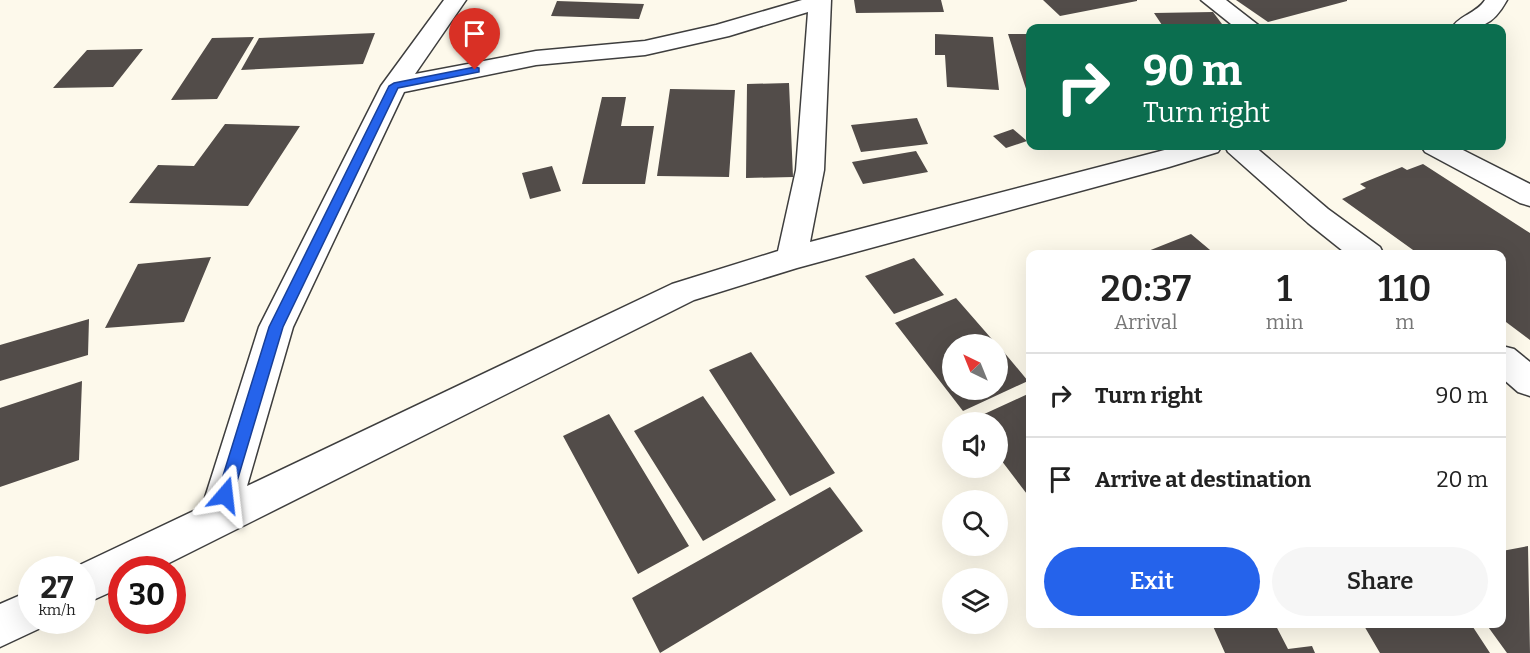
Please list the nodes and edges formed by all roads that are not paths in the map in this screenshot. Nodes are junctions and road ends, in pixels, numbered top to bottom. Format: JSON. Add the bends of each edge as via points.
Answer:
{"nodes":[{"id":1,"x":455,"y":0,"type":"edge"},
{"id":2,"x":1212,"y":0,"type":"edge"},
{"id":3,"x":1496,"y":0,"type":"edge"},
{"id":4,"x":820,"y":1,"type":"edge"},
{"id":5,"x":1245,"y":24,"type":"edge"},
{"id":6,"x":1470,"y":24,"type":"edge"},
{"id":7,"x":394,"y":86,"type":"junction"},
{"id":8,"x":1195,"y":150,"type":"edge"},
{"id":9,"x":1243,"y":150,"type":"edge"},
{"id":10,"x":1443,"y":150,"type":"edge"},
{"id":11,"x":1530,"y":196,"type":"edge"},
{"id":12,"x":1362,"y":250,"type":"edge"},
{"id":13,"x":792,"y":258,"type":"junction"},
{"id":14,"x":1506,"y":362,"type":"edge"},
{"id":15,"x":1530,"y":382,"type":"edge"},
{"id":16,"x":218,"y":516,"type":"junction"},
{"id":17,"x":96,"y":578,"type":"edge"},
{"id":18,"x":18,"y":617,"type":"edge"},
{"id":19,"x":0,"y":626,"type":"edge"}],
"edges":[{"from":1,"to":7,"type":"street"},
{"from":2,"to":5,"type":"street"},
{"from":3,"to":6,"type":"street","via":[[1489,12]]},
{"from":4,"to":7,"type":"street","via":[[721,31],[645,48],[536,58]]},
{"from":4,"to":13,"type":"street","via":[[810,170]]},
{"from":7,"to":16,"type":"street","via":[[276,327]]},
{"from":8,"to":13,"type":"street"},
{"from":9,"to":12,"type":"street"},
{"from":10,"to":11,"type":"street"},
{"from":13,"to":16,"type":"street","via":[[683,292]]},
{"from":14,"to":15,"type":"street"},
{"from":16,"to":17,"type":"street"},
{"from":18,"to":19,"type":"street"}]}
